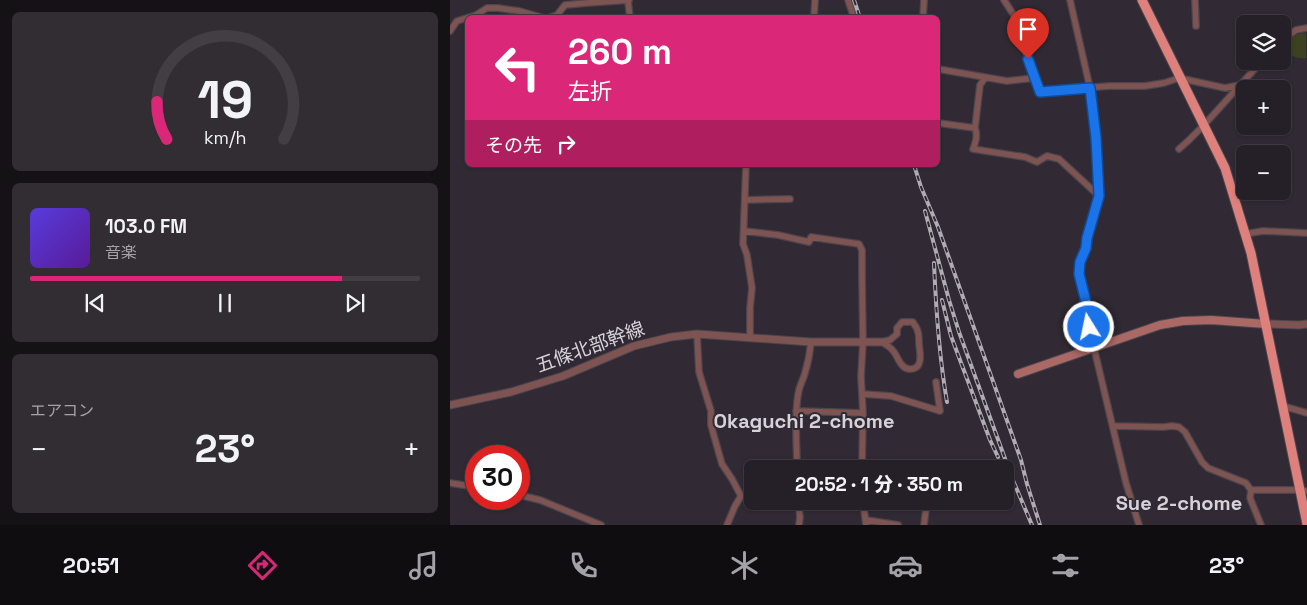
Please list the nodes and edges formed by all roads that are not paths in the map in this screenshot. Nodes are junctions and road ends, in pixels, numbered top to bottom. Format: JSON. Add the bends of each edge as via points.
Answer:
{"nodes":[{"id":1,"x":628,"y":0,"type":"edge"},
{"id":2,"x":815,"y":0,"type":"edge"},
{"id":3,"x":848,"y":0,"type":"edge"},
{"id":4,"x":924,"y":0,"type":"edge"},
{"id":5,"x":1004,"y":0,"type":"edge"},
{"id":6,"x":1070,"y":0,"type":"edge"},
{"id":7,"x":1142,"y":0,"type":"edge"},
{"id":8,"x":1195,"y":0,"type":"edge"},
{"id":9,"x":476,"y":15,"type":"edge"},
{"id":10,"x":533,"y":15,"type":"edge"},
{"id":11,"x":557,"y":15,"type":"edge"},
{"id":12,"x":630,"y":15,"type":"edge"},
{"id":13,"x":814,"y":15,"type":"edge"},
{"id":14,"x":853,"y":15,"type":"edge"},
{"id":15,"x":923,"y":15,"type":"edge"},
{"id":16,"x":465,"y":18,"type":"edge"},
{"id":17,"x":1196,"y":26,"type":"dead end"},
{"id":18,"x":1307,"y":28,"type":"edge"},
{"id":19,"x":450,"y":31,"type":"edge"},
{"id":20,"x":1291,"y":34,"type":"edge"},
{"id":21,"x":940,"y":69,"type":"edge"},
{"id":22,"x":1254,"y":70,"type":"edge"},
{"id":23,"x":985,"y":78,"type":"junction"},
{"id":24,"x":1034,"y":78,"type":"junction"},
{"id":25,"x":1179,"y":78,"type":"junction"},
{"id":26,"x":1245,"y":80,"type":"edge"},
{"id":27,"x":1236,"y":86,"type":"edge"},
{"id":28,"x":1090,"y":88,"type":"junction"},
{"id":29,"x":1236,"y":89,"type":"edge"},
{"id":30,"x":940,"y":123,"type":"edge"},
{"id":31,"x":1204,"y":125,"type":"junction"},
{"id":32,"x":975,"y":128,"type":"junction"},
{"id":33,"x":1179,"y":149,"type":"dead end"},
{"id":34,"x":746,"y":167,"type":"edge"},
{"id":35,"x":1099,"y":196,"type":"junction"},
{"id":36,"x":790,"y":199,"type":"dead end"},
{"id":37,"x":745,"y":200,"type":"junction"},
{"id":38,"x":744,"y":231,"type":"junction"},
{"id":39,"x":1307,"y":233,"type":"edge"},
{"id":40,"x":1245,"y":234,"type":"junction"},
{"id":41,"x":1266,"y":324,"type":"junction"},
{"id":42,"x":1307,"y":324,"type":"edge"},
{"id":43,"x":697,"y":334,"type":"junction"},
{"id":44,"x":897,"y":334,"type":"junction"},
{"id":45,"x":750,"y":338,"type":"junction"},
{"id":46,"x":811,"y":342,"type":"junction"},
{"id":47,"x":863,"y":342,"type":"junction"},
{"id":48,"x":882,"y":342,"type":"junction"},
{"id":49,"x":1094,"y":347,"type":"junction"},
{"id":50,"x":895,"y":352,"type":"junction"},
{"id":51,"x":1018,"y":374,"type":"dead end"},
{"id":52,"x":936,"y":382,"type":"dead end"},
{"id":53,"x":863,"y":394,"type":"junction"},
{"id":54,"x":450,"y":405,"type":"edge"},
{"id":55,"x":1283,"y":406,"type":"junction"},
{"id":56,"x":796,"y":411,"type":"junction"},
{"id":57,"x":863,"y":413,"type":"junction"},
{"id":58,"x":1307,"y":413,"type":"edge"},
{"id":59,"x":1113,"y":426,"type":"junction"},
{"id":60,"x":797,"y":460,"type":"edge"},
{"id":61,"x":862,"y":460,"type":"edge"},
{"id":62,"x":450,"y":483,"type":"edge"},
{"id":63,"x":465,"y":485,"type":"edge"},
{"id":64,"x":1250,"y":490,"type":"junction"},
{"id":65,"x":1304,"y":491,"type":"edge"},
{"id":66,"x":530,"y":498,"type":"edge"},
{"id":67,"x":799,"y":510,"type":"edge"},
{"id":68,"x":864,"y":510,"type":"edge"},
{"id":69,"x":926,"y":510,"type":"edge"},
{"id":70,"x":866,"y":523,"type":"edge"},
{"id":71,"x":1307,"y":524,"type":"edge"},
{"id":72,"x":601,"y":525,"type":"edge"},
{"id":73,"x":727,"y":525,"type":"edge"},
{"id":74,"x":799,"y":525,"type":"edge"},
{"id":75,"x":898,"y":525,"type":"edge"},
{"id":76,"x":924,"y":525,"type":"edge"},
{"id":77,"x":1139,"y":525,"type":"edge"},
{"id":78,"x":1261,"y":525,"type":"edge"}],
"edges":[{"from":1,"to":11,"type":"street","via":[[565,6]]},
{"from":1,"to":12,"type":"street"},
{"from":2,"to":13,"type":"street"},
{"from":3,"to":14,"type":"street"},
{"from":4,"to":15,"type":"street"},
{"from":5,"to":24,"type":"street","via":[[1017,20]]},
{"from":6,"to":28,"type":"street"},
{"from":7,"to":25,"type":"highway"},
{"from":8,"to":17,"type":"street"},
{"from":9,"to":10,"type":"street","via":[[487,8]]},
{"from":16,"to":19,"type":"street","via":[[457,20]]},
{"from":18,"to":20,"type":"street"},
{"from":21,"to":23,"type":"street"},
{"from":22,"to":26,"type":"street"},
{"from":23,"to":24,"type":"street","via":[[1007,81]]},
{"from":23,"to":32,"type":"street","via":[[980,85]]},
{"from":24,"to":28,"type":"street","via":[[1040,92]]},
{"from":25,"to":27,"type":"street","via":[[1226,88]]},
{"from":25,"to":28,"type":"street","via":[[1145,86]]},
{"from":25,"to":31,"type":"highway"},
{"from":28,"to":35,"type":"street"},
{"from":29,"to":31,"type":"street"},
{"from":30,"to":32,"type":"street"},
{"from":31,"to":33,"type":"street"},
{"from":31,"to":40,"type":"highway","via":[[1224,168]]},
{"from":32,"to":35,"type":"street","via":[[973,149],[1025,157],[1037,162],[1047,156],[1053,157]]},
{"from":34,"to":37,"type":"street"},
{"from":35,"to":49,"type":"street","via":[[1079,274]]},
{"from":36,"to":37,"type":"street"},
{"from":37,"to":38,"type":"street"},
{"from":38,"to":45,"type":"street","via":[[743,244],[752,288]]},
{"from":38,"to":47,"type":"street","via":[[809,242],[811,237],[859,244],[862,250]]},
{"from":39,"to":40,"type":"street","via":[[1263,231]]},
{"from":40,"to":41,"type":"highway"},
{"from":41,"to":42,"type":"street"},
{"from":41,"to":49,"type":"main road","via":[[1183,321],[1160,325]]},
{"from":41,"to":55,"type":"highway"},
{"from":43,"to":45,"type":"street","name":"五條北部幹線"},
{"from":43,"to":54,"type":"street","name":"五條北部幹線","via":[[634,346],[563,376],[511,392]]},
{"from":43,"to":73,"type":"street","via":[[699,372],[711,411],[711,425],[722,464],[741,496]]},
{"from":44,"to":48,"type":"street"},
{"from":44,"to":50,"type":"street"},
{"from":44,"to":50,"type":"street","via":[[902,322],[913,322],[918,330],[919,364],[909,369],[899,362]]},
{"from":45,"to":46,"type":"street","name":"五條北部幹線"},
{"from":46,"to":47,"type":"street","name":"五條北部幹線"},
{"from":46,"to":56,"type":"street"},
{"from":47,"to":48,"type":"street","name":"五條北部幹線"},
{"from":47,"to":53,"type":"street"},
{"from":48,"to":50,"type":"street"},
{"from":49,"to":51,"type":"main road"},
{"from":49,"to":59,"type":"street"},
{"from":52,"to":53,"type":"street","via":[[940,411],[891,396]]},
{"from":53,"to":57,"type":"street"},
{"from":55,"to":58,"type":"street"},
{"from":55,"to":65,"type":"highway"},
{"from":56,"to":57,"type":"street"},
{"from":56,"to":60,"type":"street"},
{"from":57,"to":61,"type":"street"},
{"from":59,"to":64,"type":"street","via":[[1179,427],[1208,468],[1246,483]]},
{"from":59,"to":77,"type":"street"},
{"from":62,"to":63,"type":"street"},
{"from":64,"to":65,"type":"street"},
{"from":64,"to":78,"type":"street"},
{"from":65,"to":71,"type":"highway"},
{"from":66,"to":72,"type":"street"},
{"from":67,"to":74,"type":"street"},
{"from":68,"to":70,"type":"street"},
{"from":69,"to":76,"type":"street"},
{"from":70,"to":75,"type":"street"}]}
